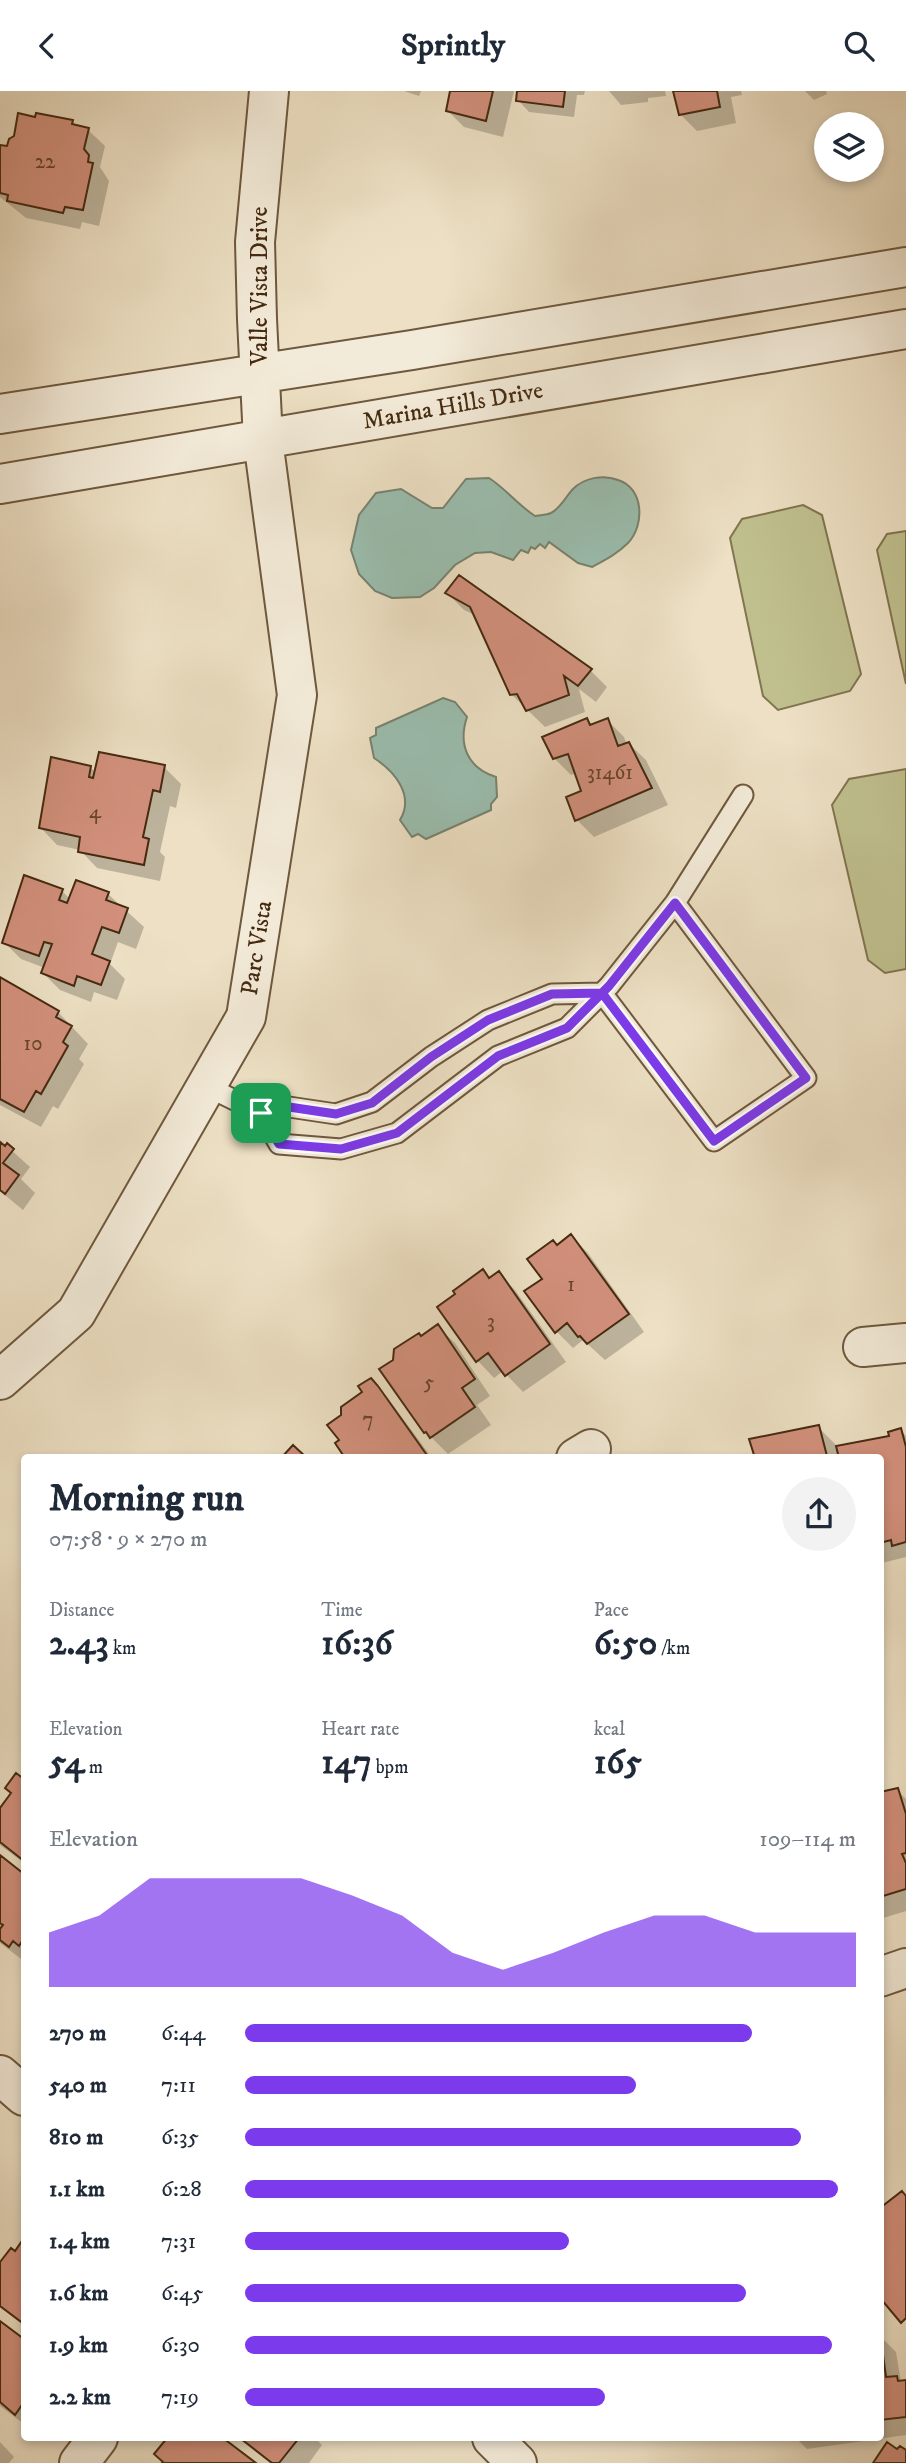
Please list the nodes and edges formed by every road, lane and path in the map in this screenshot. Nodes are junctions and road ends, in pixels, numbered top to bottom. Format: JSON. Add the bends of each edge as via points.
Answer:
{"nodes":[{"id":1,"x":263,"y":92,"type":"edge"},
{"id":2,"x":906,"y":267,"type":"edge"},
{"id":3,"x":906,"y":329,"type":"edge"},
{"id":4,"x":260,"y":372,"type":"junction"},
{"id":5,"x":0,"y":414,"type":"edge"},
{"id":6,"x":263,"y":440,"type":"junction"},
{"id":7,"x":0,"y":484,"type":"edge"},
{"id":8,"x":743,"y":795,"type":"dead end"},
{"id":9,"x":675,"y":903,"type":"junction"},
{"id":10,"x":602,"y":993,"type":"junction"},
{"id":11,"x":206,"y":1086,"type":"junction"},
{"id":12,"x":261,"y":1113,"type":"junction"},
{"id":13,"x":906,"y":1343,"type":"edge"},
{"id":14,"x":863,"y":1347,"type":"dead end"},
{"id":15,"x":0,"y":1380,"type":"edge"},
{"id":16,"x":906,"y":1968,"type":"edge"},
{"id":17,"x":884,"y":1976,"type":"edge"},
{"id":18,"x":0,"y":2075,"type":"edge"},
{"id":19,"x":21,"y":2094,"type":"edge"},
{"id":20,"x":96,"y":2441,"type":"edge"},
{"id":21,"x":495,"y":2441,"type":"edge"},
{"id":22,"x":79,"y":2463,"type":"edge"},
{"id":23,"x":517,"y":2463,"type":"edge"}],
"edges":[{"from":1,"to":4,"type":"street","name":"Valle Vista Drive","via":[[255,241]]},
{"from":2,"to":4,"type":"street"},
{"from":3,"to":6,"type":"street","name":"Marina Hills Drive"},
{"from":4,"to":5,"type":"street"},
{"from":4,"to":6,"type":"street","name":"Valle Vista Drive"},
{"from":6,"to":7,"type":"street","name":"Marina Hills Drive"},
{"from":6,"to":11,"type":"street","name":"Parc Vista","via":[[297,695],[246,1017]]},
{"from":8,"to":9,"type":"lane"},
{"from":9,"to":10,"type":"lane"},
{"from":9,"to":10,"type":"lane","via":[[806,1078],[714,1141]]},
{"from":10,"to":12,"type":"lane","via":[[552,994],[488,1020],[372,1103],[336,1114],[289,1107]]},
{"from":10,"to":12,"type":"lane","via":[[567,1028],[498,1056],[397,1133],[341,1149],[279,1144]]},
{"from":11,"to":12,"type":"lane"},
{"from":11,"to":15,"type":"street","name":"Parc Vista","via":[[76,1313]]},
{"from":13,"to":14,"type":"street"},
{"from":16,"to":17,"type":"street"},
{"from":18,"to":19,"type":"street"},
{"from":20,"to":22,"type":"street"},
{"from":21,"to":23,"type":"street"}]}
